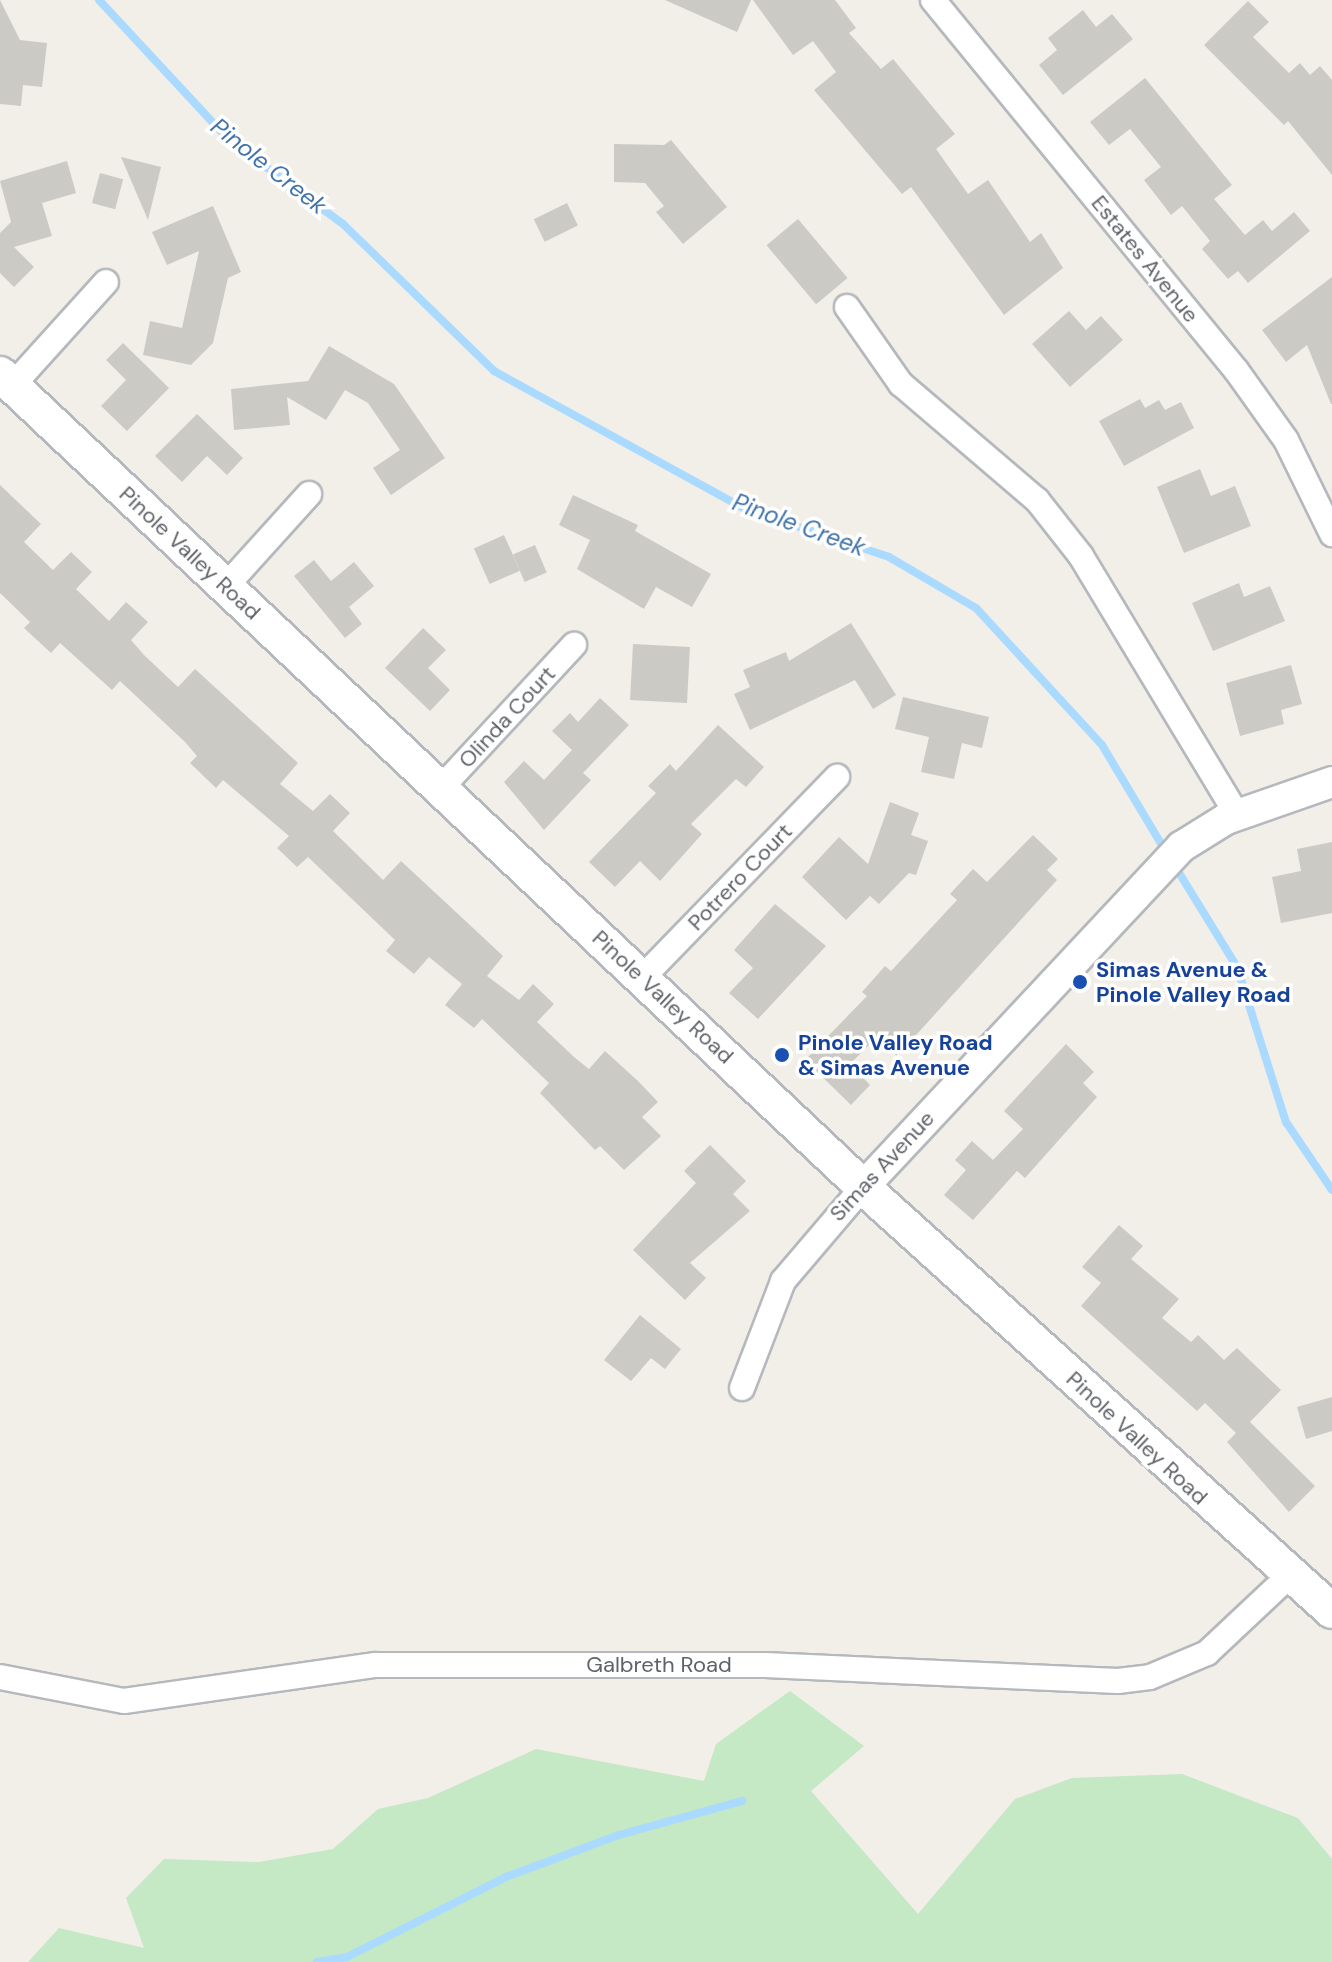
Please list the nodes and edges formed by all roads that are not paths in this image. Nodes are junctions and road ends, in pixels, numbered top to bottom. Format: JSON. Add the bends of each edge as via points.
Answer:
{"nodes":[{"id":1,"x":933,"y":0,"type":"edge"},
{"id":2,"x":106,"y":282,"type":"dead end"},
{"id":3,"x":847,"y":307,"type":"dead end"},
{"id":4,"x":6,"y":380,"type":"edge"},
{"id":5,"x":309,"y":494,"type":"dead end"},
{"id":6,"x":1332,"y":534,"type":"edge"},
{"id":7,"x":226,"y":586,"type":"junction"},
{"id":8,"x":574,"y":645,"type":"dead end"},
{"id":9,"x":837,"y":777,"type":"dead end"},
{"id":10,"x":1332,"y":782,"type":"edge"},
{"id":11,"x":440,"y":789,"type":"junction"},
{"id":12,"x":1231,"y":817,"type":"junction"},
{"id":13,"x":643,"y":977,"type":"junction"},
{"id":14,"x":863,"y":1187,"type":"junction"},
{"id":15,"x":742,"y":1388,"type":"dead end"},
{"id":16,"x":1288,"y":1577,"type":"junction"},
{"id":17,"x":1332,"y":1611,"type":"edge"},
{"id":18,"x":0,"y":1677,"type":"edge"}],
"edges":[{"from":1,"to":6,"type":"street","name":"Estates Avenue","via":[[1236,370],[1286,440]]},
{"from":2,"to":4,"type":"street"},
{"from":3,"to":12,"type":"street","via":[[901,384],[1037,500],[1081,556]]},
{"from":4,"to":7,"type":"main road","name":"Pinole Valley Road"},
{"from":5,"to":7,"type":"street"},
{"from":7,"to":11,"type":"main road","name":"Pinole Valley Road"},
{"from":8,"to":11,"type":"street","name":"Olinda Court"},
{"from":9,"to":13,"type":"street","name":"Potrero Court"},
{"from":10,"to":12,"type":"street","name":"Simas Avenue"},
{"from":11,"to":13,"type":"main road","name":"Pinole Valley Road"},
{"from":12,"to":14,"type":"street","name":"Simas Avenue","via":[[1181,847],[1132,895]]},
{"from":13,"to":14,"type":"main road","name":"Pinole Valley Road"},
{"from":14,"to":15,"type":"street","name":"Simas Avenue","via":[[783,1281]]},
{"from":14,"to":16,"type":"main road","name":"Pinole Valley Road"},
{"from":16,"to":17,"type":"main road","name":"Pinole Valley Road"},
{"from":16,"to":18,"type":"street","name":"Galbreth Road","via":[[1207,1653],[1150,1677],[1118,1681],[765,1665],[375,1665],[326,1668],[176,1699],[124,1701]]}]}
